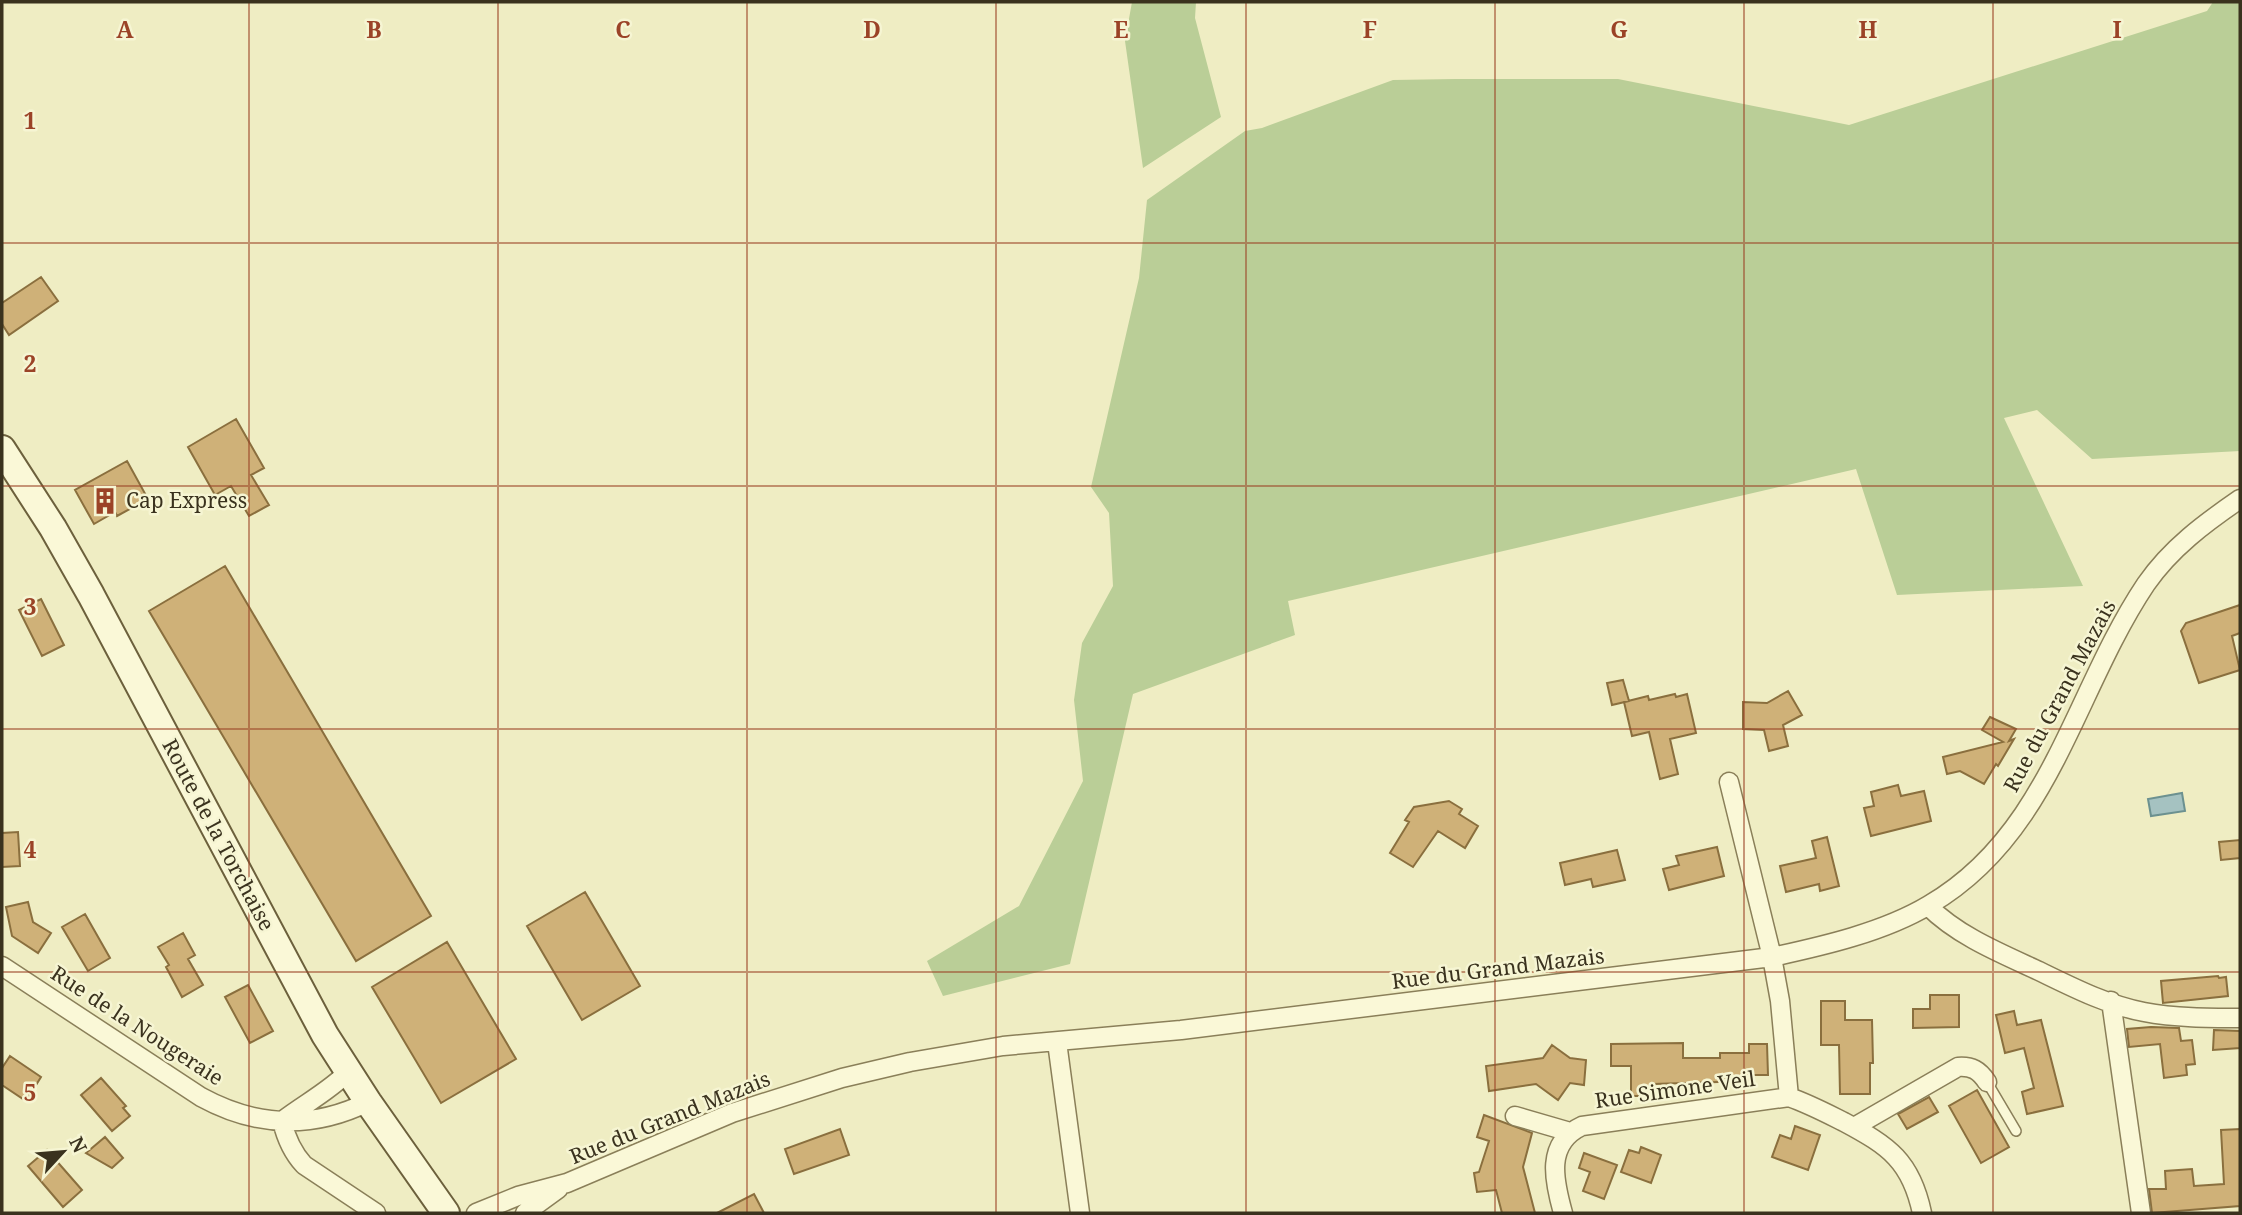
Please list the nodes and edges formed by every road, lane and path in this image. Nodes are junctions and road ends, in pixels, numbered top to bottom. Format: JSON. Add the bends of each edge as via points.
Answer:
{"nodes":[{"id":1,"x":2,"y":449,"type":"edge"},
{"id":2,"x":2240,"y":499,"type":"edge"},
{"id":3,"x":1729,"y":782,"type":"dead end"},
{"id":4,"x":1927,"y":906,"type":"junction"},
{"id":5,"x":1772,"y":957,"type":"junction"},
{"id":6,"x":2,"y":966,"type":"edge"},
{"id":7,"x":2111,"y":1001,"type":"junction"},
{"id":8,"x":2240,"y":1018,"type":"edge"},
{"id":9,"x":1057,"y":1042,"type":"junction"},
{"id":10,"x":348,"y":1072,"type":"junction"},
{"id":11,"x":1987,"y":1082,"type":"joint"},
{"id":12,"x":1789,"y":1097,"type":"junction"},
{"id":13,"x":368,"y":1102,"type":"junction"},
{"id":14,"x":1515,"y":1116,"type":"dead end"},
{"id":15,"x":282,"y":1121,"type":"junction"},
{"id":16,"x":1854,"y":1127,"type":"junction"},
{"id":17,"x":2016,"y":1131,"type":"dead end"},
{"id":18,"x":1570,"y":1132,"type":"junction"},
{"id":19,"x":567,"y":1183,"type":"junction"},
{"id":20,"x":376,"y":1213,"type":"edge"},
{"id":21,"x":446,"y":1213,"type":"edge"},
{"id":22,"x":475,"y":1213,"type":"edge"},
{"id":23,"x":525,"y":1213,"type":"edge"},
{"id":24,"x":1080,"y":1213,"type":"edge"},
{"id":25,"x":1563,"y":1213,"type":"edge"},
{"id":26,"x":1922,"y":1213,"type":"edge"},
{"id":27,"x":2141,"y":1213,"type":"edge"}],
"edges":[{"from":1,"to":10,"type":"main road","name":"Route de la Torchaise","via":[[91,595],[300,991]]},
{"from":2,"to":4,"type":"street","name":"Rue du Grand Mazais","via":[[2175,550],[2148,582],[2115,634],[2041,789],[1977,869]]},
{"from":3,"to":5,"type":"street"},
{"from":4,"to":5,"type":"street","name":"Rue du Grand Mazais","via":[[1843,939]]},
{"from":4,"to":7,"type":"street","via":[[1993,950]]},
{"from":5,"to":9,"type":"street","name":"Rue du Grand Mazais"},
{"from":5,"to":12,"type":"street"},
{"from":6,"to":15,"type":"street","name":"Rue de la Nougeraie","via":[[201,1097],[243,1115]]},
{"from":7,"to":8,"type":"street","via":[[2143,1012]]},
{"from":7,"to":27,"type":"street"},
{"from":9,"to":19,"type":"street","name":"Rue du Grand Mazais","via":[[1003,1046],[842,1078],[732,1113]]},
{"from":9,"to":24,"type":"street"},
{"from":10,"to":13,"type":"main road","name":"Route de la Torchaise"},
{"from":10,"to":15,"type":"street"},
{"from":11,"to":16,"type":"street","via":[[1969,1066],[1958,1067]]},
{"from":11,"to":17,"type":"lane"},
{"from":12,"to":16,"type":"street"},
{"from":12,"to":18,"type":"street","name":"Rue Simone Veil","via":[[1582,1126]]},
{"from":13,"to":15,"type":"street","name":"Rue de la Nougeraie","via":[[306,1122]]},
{"from":13,"to":21,"type":"main road","name":"Route de la Torchaise"},
{"from":14,"to":18,"type":"street"},
{"from":15,"to":20,"type":"street","via":[[290,1147],[304,1165]]},
{"from":16,"to":26,"type":"street","via":[[1897,1156],[1915,1187]]},
{"from":18,"to":25,"type":"street","via":[[1555,1158]]},
{"from":19,"to":22,"type":"street","name":"Rue du Grand Mazais"},
{"from":19,"to":23,"type":"street","name":"Rue du Grand Mazais"}]}
